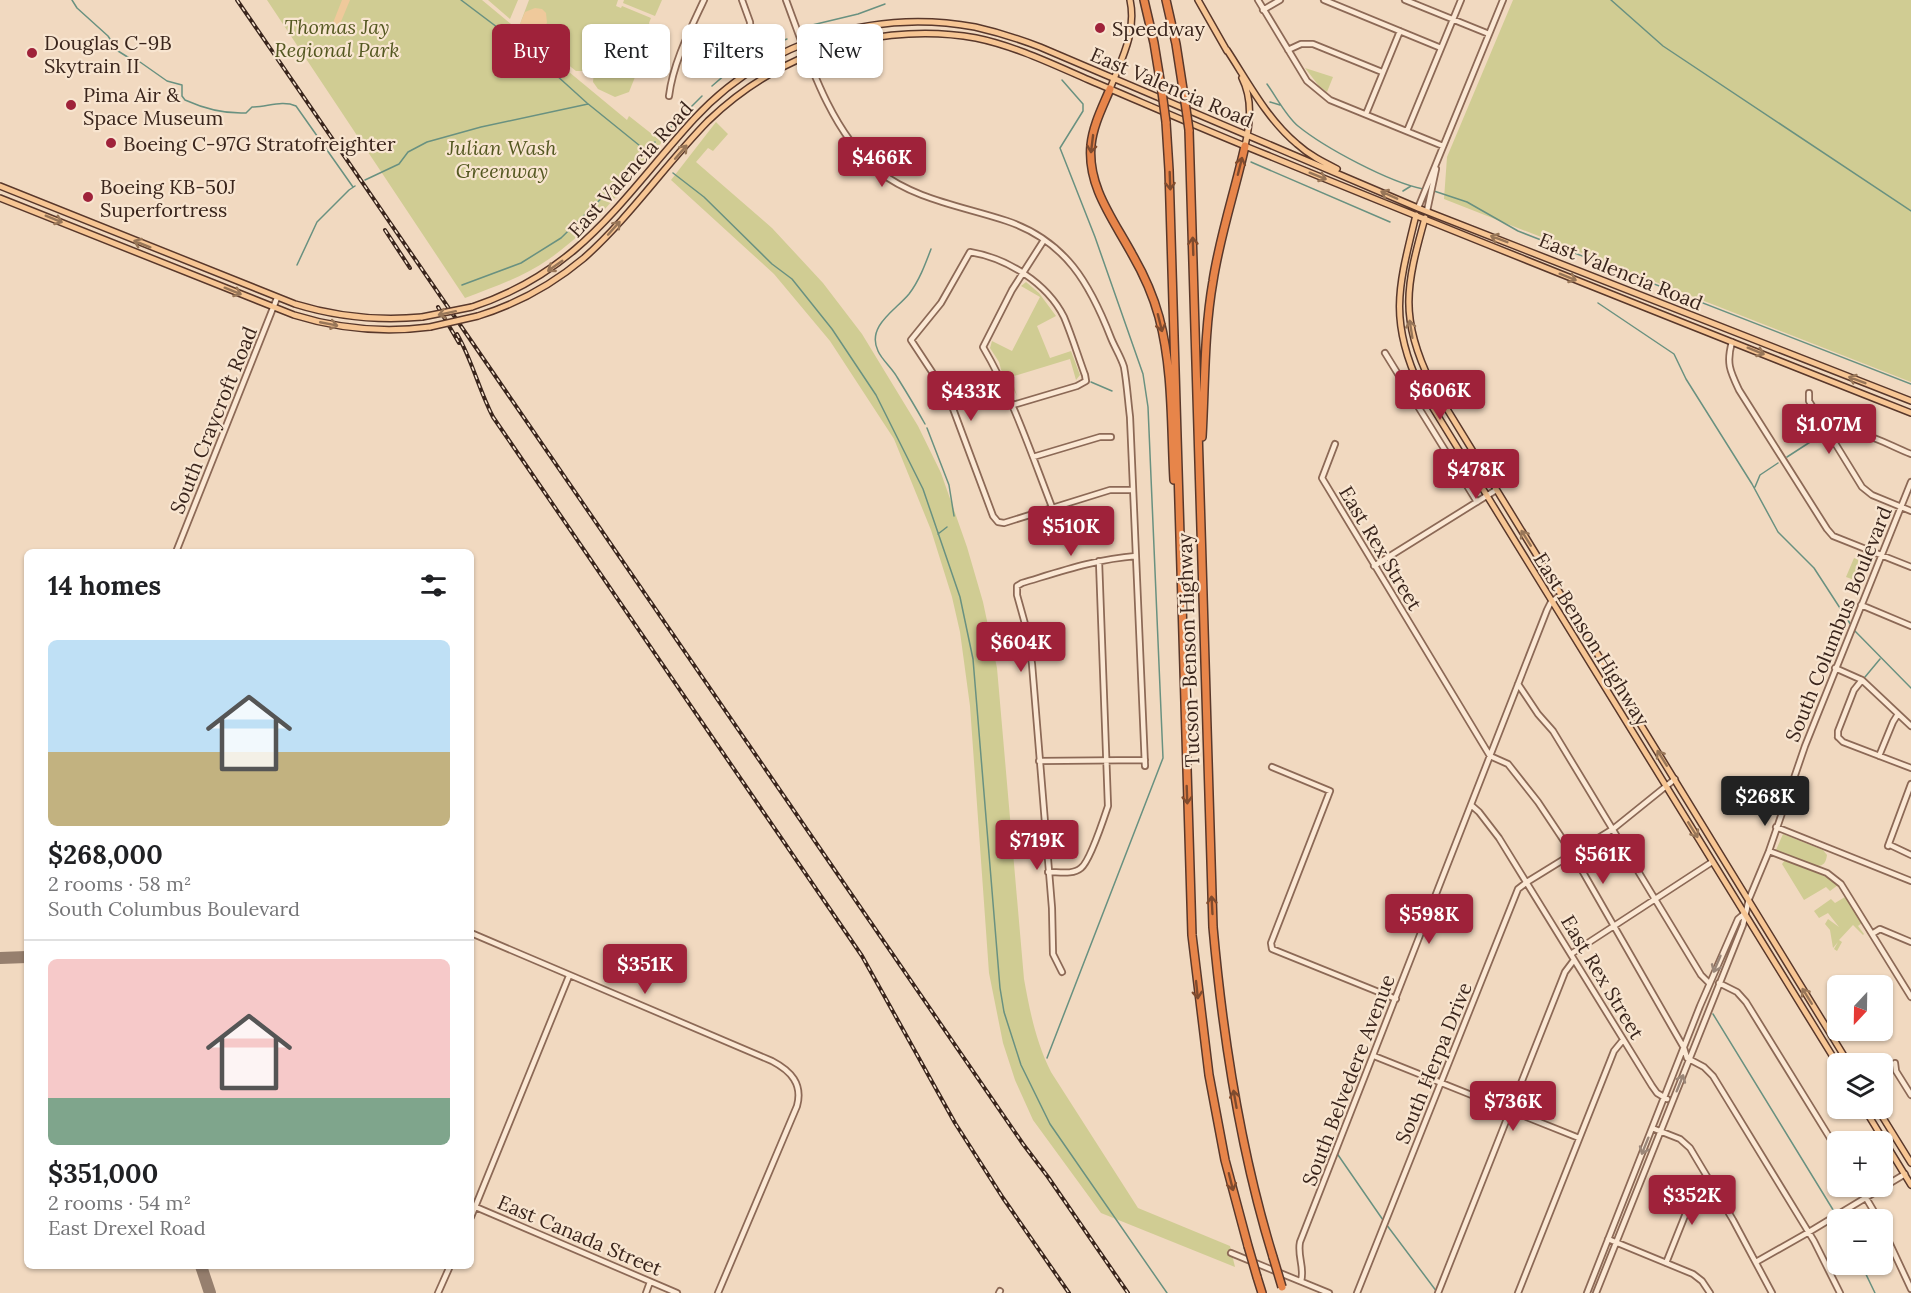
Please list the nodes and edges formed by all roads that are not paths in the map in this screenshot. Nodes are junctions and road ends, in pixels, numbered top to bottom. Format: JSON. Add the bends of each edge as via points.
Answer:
{"nodes":[{"id":1,"x":704,"y":0,"type":"edge"},
{"id":2,"x":742,"y":0,"type":"edge"},
{"id":3,"x":786,"y":0,"type":"edge"},
{"id":4,"x":1130,"y":0,"type":"edge"},
{"id":5,"x":1144,"y":0,"type":"edge"},
{"id":6,"x":1166,"y":0,"type":"edge"},
{"id":7,"x":1198,"y":0,"type":"edge"},
{"id":8,"x":1257,"y":0,"type":"edge"},
{"id":9,"x":1280,"y":0,"type":"edge"},
{"id":10,"x":1324,"y":0,"type":"edge"},
{"id":11,"x":1405,"y":0,"type":"edge"},
{"id":12,"x":1461,"y":0,"type":"edge"},
{"id":13,"x":1503,"y":0,"type":"edge"},
{"id":14,"x":1263,"y":10,"type":"junction"},
{"id":15,"x":1453,"y":19,"type":"junction"},
{"id":16,"x":750,"y":24,"type":"edge"},
{"id":17,"x":883,"y":24,"type":"edge"},
{"id":18,"x":797,"y":30,"type":"edge"},
{"id":19,"x":1400,"y":31,"type":"junction"},
{"id":20,"x":1489,"y":34,"type":"junction"},
{"id":21,"x":883,"y":37,"type":"edge"},
{"id":22,"x":797,"y":47,"type":"edge"},
{"id":23,"x":1441,"y":48,"type":"junction"},
{"id":24,"x":1227,"y":50,"type":"junction"},
{"id":25,"x":1288,"y":50,"type":"junction"},
{"id":26,"x":797,"y":61,"type":"edge"},
{"id":27,"x":1382,"y":72,"type":"junction"},
{"id":28,"x":817,"y":78,"type":"edge"},
{"id":29,"x":1114,"y":79,"type":"junction"},
{"id":30,"x":1110,"y":88,"type":"junction"},
{"id":31,"x":669,"y":96,"type":"dead end"},
{"id":32,"x":1366,"y":114,"type":"junction"},
{"id":33,"x":1407,"y":131,"type":"junction"},
{"id":34,"x":1247,"y":136,"type":"junction"},
{"id":35,"x":1245,"y":146,"type":"junction"},
{"id":36,"x":1443,"y":146,"type":"junction"},
{"id":37,"x":1359,"y":182,"type":"junction"},
{"id":38,"x":0,"y":186,"type":"edge"},
{"id":39,"x":1429,"y":187,"type":"junction"},
{"id":40,"x":0,"y":198,"type":"edge"},
{"id":41,"x":1418,"y":208,"type":"junction"},
{"id":42,"x":1427,"y":211,"type":"junction"},
{"id":43,"x":1416,"y":216,"type":"junction"},
{"id":44,"x":1425,"y":220,"type":"junction"},
{"id":45,"x":1044,"y":240,"type":"junction"},
{"id":46,"x":1023,"y":274,"type":"junction"},
{"id":47,"x":277,"y":298,"type":"junction"},
{"id":48,"x":273,"y":308,"type":"junction"},
{"id":49,"x":1732,"y":342,"type":"junction"},
{"id":50,"x":1385,"y":353,"type":"dead end"},
{"id":51,"x":1747,"y":390,"type":"dead end"},
{"id":52,"x":1741,"y":393,"type":"junction"},
{"id":53,"x":1809,"y":393,"type":"dead end"},
{"id":54,"x":1911,"y":401,"type":"edge"},
{"id":55,"x":1013,"y":405,"type":"junction"},
{"id":56,"x":1911,"y":413,"type":"edge"},
{"id":57,"x":1111,"y":437,"type":"dead end"},
{"id":58,"x":1831,"y":437,"type":"junction"},
{"id":59,"x":1335,"y":444,"type":"dead end"},
{"id":60,"x":1911,"y":454,"type":"edge"},
{"id":61,"x":1033,"y":457,"type":"junction"},
{"id":62,"x":1911,"y":482,"type":"edge"},
{"id":63,"x":1133,"y":490,"type":"junction"},
{"id":64,"x":1496,"y":490,"type":"junction"},
{"id":65,"x":1200,"y":493,"type":"junction"},
{"id":66,"x":1487,"y":496,"type":"junction"},
{"id":67,"x":1477,"y":502,"type":"junction"},
{"id":68,"x":1052,"y":507,"type":"junction"},
{"id":69,"x":1901,"y":507,"type":"junction"},
{"id":70,"x":1911,"y":511,"type":"edge"},
{"id":71,"x":178,"y":549,"type":"edge"},
{"id":72,"x":1881,"y":555,"type":"junction"},
{"id":73,"x":1136,"y":556,"type":"junction"},
{"id":74,"x":1099,"y":561,"type":"junction"},
{"id":75,"x":1374,"y":566,"type":"junction"},
{"id":76,"x":1911,"y":567,"type":"edge"},
{"id":77,"x":1561,"y":595,"type":"junction"},
{"id":78,"x":1551,"y":602,"type":"junction"},
{"id":79,"x":1861,"y":605,"type":"junction"},
{"id":80,"x":1182,"y":621,"type":"junction"},
{"id":81,"x":1911,"y":626,"type":"edge"},
{"id":82,"x":1835,"y":668,"type":"junction"},
{"id":83,"x":1862,"y":680,"type":"junction"},
{"id":84,"x":1518,"y":684,"type":"junction"},
{"id":85,"x":1898,"y":714,"type":"junction"},
{"id":86,"x":1911,"y":726,"type":"edge"},
{"id":87,"x":1490,"y":756,"type":"junction"},
{"id":88,"x":1879,"y":756,"type":"junction"},
{"id":89,"x":1108,"y":760,"type":"junction"},
{"id":90,"x":1144,"y":760,"type":"junction"},
{"id":91,"x":1039,"y":761,"type":"junction"},
{"id":92,"x":1145,"y":766,"type":"dead end"},
{"id":93,"x":1272,"y":766,"type":"dead end"},
{"id":94,"x":1911,"y":768,"type":"edge"},
{"id":95,"x":1675,"y":779,"type":"junction"},
{"id":96,"x":1911,"y":784,"type":"edge"},
{"id":97,"x":1665,"y":786,"type":"junction"},
{"id":98,"x":1471,"y":805,"type":"junction"},
{"id":99,"x":1776,"y":827,"type":"junction"},
{"id":100,"x":1613,"y":829,"type":"junction"},
{"id":101,"x":1769,"y":851,"type":"junction"},
{"id":102,"x":1572,"y":854,"type":"junction"},
{"id":103,"x":1911,"y":855,"type":"edge"},
{"id":104,"x":1712,"y":862,"type":"junction"},
{"id":105,"x":1048,"y":872,"type":"junction"},
{"id":106,"x":1911,"y":881,"type":"edge"},
{"id":107,"x":1527,"y":882,"type":"junction"},
{"id":108,"x":1749,"y":899,"type":"junction"},
{"id":109,"x":1654,"y":900,"type":"junction"},
{"id":110,"x":1744,"y":914,"type":"junction"},
{"id":111,"x":1614,"y":925,"type":"junction"},
{"id":112,"x":474,"y":934,"type":"edge"},
{"id":113,"x":1872,"y":934,"type":"junction"},
{"id":114,"x":1911,"y":942,"type":"edge"},
{"id":115,"x":1571,"y":954,"type":"junction"},
{"id":116,"x":1574,"y":960,"type":"junction"},
{"id":117,"x":1062,"y":972,"type":"dead end"},
{"id":118,"x":569,"y":976,"type":"junction"},
{"id":119,"x":1709,"y":983,"type":"junction"},
{"id":120,"x":1719,"y":983,"type":"junction"},
{"id":121,"x":1911,"y":997,"type":"edge"},
{"id":122,"x":1396,"y":999,"type":"junction"},
{"id":123,"x":1623,"y":1040,"type":"junction"},
{"id":124,"x":1684,"y":1048,"type":"junction"},
{"id":125,"x":1831,"y":1053,"type":"edge"},
{"id":126,"x":1842,"y":1053,"type":"edge"},
{"id":127,"x":1374,"y":1056,"type":"junction"},
{"id":128,"x":1689,"y":1059,"type":"junction"},
{"id":129,"x":1895,"y":1063,"type":"dead end"},
{"id":130,"x":1441,"y":1083,"type":"junction"},
{"id":131,"x":1911,"y":1095,"type":"edge"},
{"id":132,"x":1664,"y":1098,"type":"junction"},
{"id":133,"x":1672,"y":1101,"type":"junction"},
{"id":134,"x":1510,"y":1111,"type":"junction"},
{"id":135,"x":1871,"y":1119,"type":"edge"},
{"id":136,"x":1884,"y":1119,"type":"edge"},
{"id":137,"x":1652,"y":1128,"type":"junction"},
{"id":138,"x":1660,"y":1131,"type":"junction"},
{"id":139,"x":1827,"y":1137,"type":"edge"},
{"id":140,"x":1579,"y":1138,"type":"junction"},
{"id":141,"x":1911,"y":1163,"type":"edge"},
{"id":142,"x":1905,"y":1174,"type":"junction"},
{"id":143,"x":1711,"y":1183,"type":"junction"},
{"id":144,"x":1911,"y":1185,"type":"edge"},
{"id":145,"x":1866,"y":1198,"type":"junction"},
{"id":146,"x":474,"y":1204,"type":"edge"},
{"id":147,"x":474,"y":1206,"type":"edge"},
{"id":148,"x":1872,"y":1209,"type":"edge"},
{"id":149,"x":1809,"y":1232,"type":"junction"},
{"id":150,"x":1608,"y":1239,"type":"junction"},
{"id":151,"x":1616,"y":1243,"type":"junction"},
{"id":152,"x":1893,"y":1251,"type":"edge"},
{"id":153,"x":1231,"y":1253,"type":"dead end"},
{"id":154,"x":1756,"y":1262,"type":"junction"},
{"id":155,"x":1666,"y":1263,"type":"junction"},
{"id":156,"x":449,"y":1269,"type":"edge"},
{"id":157,"x":1300,"y":1281,"type":"junction"},
{"id":158,"x":651,"y":1282,"type":"junction"},
{"id":159,"x":1911,"y":1289,"type":"edge"},
{"id":160,"x":1283,"y":1290,"type":"edge"},
{"id":161,"x":1587,"y":1291,"type":"edge"},
{"id":162,"x":438,"y":1293,"type":"edge"},
{"id":163,"x":646,"y":1293,"type":"edge"},
{"id":164,"x":677,"y":1293,"type":"edge"},
{"id":165,"x":717,"y":1293,"type":"edge"},
{"id":166,"x":1262,"y":1293,"type":"edge"},
{"id":167,"x":1329,"y":1293,"type":"edge"},
{"id":168,"x":1358,"y":1293,"type":"edge"},
{"id":169,"x":1438,"y":1293,"type":"edge"},
{"id":170,"x":1518,"y":1293,"type":"edge"},
{"id":171,"x":1596,"y":1293,"type":"edge"},
{"id":172,"x":1710,"y":1293,"type":"edge"},
{"id":173,"x":1772,"y":1293,"type":"edge"},
{"id":174,"x":1840,"y":1293,"type":"edge"}],
"edges":[{"from":1,"to":31,"type":"street","via":[[686,40]]},
{"from":2,"to":16,"type":"street"},
{"from":3,"to":18,"type":"street"},
{"from":4,"to":29,"type":"main road","via":[[1130,34]]},
{"from":5,"to":80,"type":"highway","name":"Tucson–Benson Highway","one_way":true,"bridge":true,"via":[[1162,92],[1169,170]]},
{"from":65,"to":6,"type":"highway","name":"Tucson–Benson Highway","one_way":true,"bridge":true,"via":[[1189,130]]},
{"from":7,"to":24,"type":"main road"},
{"from":8,"to":14,"type":"street"},
{"from":9,"to":14,"type":"street"},
{"from":10,"to":19,"type":"street"},
{"from":11,"to":15,"type":"street"},
{"from":12,"to":15,"type":"street"},
{"from":13,"to":20,"type":"street"},
{"from":14,"to":25,"type":"street"},
{"from":15,"to":20,"type":"street"},
{"from":15,"to":23,"type":"street"},
{"from":17,"to":29,"type":"main road","name":"East Valencia Road","via":[[945,23],[976,28],[1018,39]]},
{"from":19,"to":23,"type":"street"},
{"from":19,"to":27,"type":"street"},
{"from":20,"to":36,"type":"street"},
{"from":21,"to":30,"type":"main road","name":"East Valencia Road","via":[[922,34],[995,43]]},
{"from":22,"to":47,"type":"main road","name":"East Valencia Road","one_way":true,"bridge":true,"via":[[763,64],[715,99],[598,229],[567,257],[521,287],[472,307],[422,317],[370,319],[339,315]]},
{"from":23,"to":33,"type":"street"},
{"from":24,"to":34,"type":"main road","via":[[1248,94]]},
{"from":24,"to":37,"type":"main road","via":[[1285,133],[1312,156]]},
{"from":25,"to":27,"type":"street","via":[[1313,44]]},
{"from":25,"to":32,"type":"street","via":[[1317,91]]},
{"from":48,"to":26,"type":"main road","name":"East Valencia Road","one_way":true,"bridge":true,"via":[[355,328],[394,330],[478,316],[524,298],[573,267],[614,228],[717,113],[753,85]]},
{"from":27,"to":32,"type":"street"},
{"from":28,"to":45,"type":"street","via":[[842,131],[888,178],[914,193],[1009,221]]},
{"from":29,"to":30,"type":"main road"},
{"from":29,"to":34,"type":"main road","name":"East Valencia Road"},
{"from":30,"to":35,"type":"main road","name":"East Valencia Road"},
{"from":30,"to":80,"type":"highway","one_way":true,"via":[[1092,138],[1091,166],[1099,195],[1145,279],[1162,331],[1168,373]]},
{"from":32,"to":33,"type":"street"},
{"from":33,"to":36,"type":"street"},
{"from":34,"to":35,"type":"main road"},
{"from":34,"to":37,"type":"main road","name":"East Valencia Road"},
{"from":35,"to":43,"type":"main road","name":"East Valencia Road","one_way":true},
{"from":65,"to":35,"type":"highway","one_way":true,"via":[[1211,294]]},
{"from":36,"to":39,"type":"street"},
{"from":41,"to":37,"type":"main road","name":"East Valencia Road","one_way":true},
{"from":47,"to":38,"type":"main road","name":"East Valencia Road","one_way":true},
{"from":39,"to":41,"type":"street"},
{"from":39,"to":42,"type":"street"},
{"from":40,"to":48,"type":"main road","name":"East Valencia Road","one_way":true},
{"from":41,"to":42,"type":"main road","name":"East Valencia Road"},
{"from":41,"to":43,"type":"main road","name":"East Benson Highway"},
{"from":42,"to":44,"type":"main road","name":"East Benson Highway"},
{"from":54,"to":42,"type":"main road","name":"East Valencia Road","one_way":true},
{"from":43,"to":44,"type":"main road","name":"East Valencia Road"},
{"from":43,"to":66,"type":"main road","name":"East Benson Highway","via":[[1400,288],[1403,344],[1420,387]]},
{"from":44,"to":49,"type":"main road","name":"East Valencia Road","one_way":true},
{"from":64,"to":44,"type":"main road","name":"East Benson Highway","one_way":true,"via":[[1431,383],[1411,334],[1409,287]]},
{"from":45,"to":46,"type":"street"},
{"from":45,"to":63,"type":"street","via":[[1082,275],[1123,366]]},
{"from":46,"to":55,"type":"street","via":[[983,347]]},
{"from":46,"to":55,"type":"street","via":[[1048,295],[1063,316],[1086,381]]},
{"from":46,"to":68,"type":"street","via":[[1007,264],[970,252],[941,303],[911,340],[952,406],[998,522]]},
{"from":47,"to":48,"type":"street","name":"South Craycroft Road"},
{"from":48,"to":71,"type":"street","name":"South Craycroft Road"},
{"from":49,"to":52,"type":"street","via":[[1728,360]]},
{"from":49,"to":56,"type":"main road","name":"East Valencia Road","one_way":true},
{"from":50,"to":67,"type":"street"},
{"from":51,"to":52,"type":"street"},
{"from":52,"to":72,"type":"street","via":[[1833,536]]},
{"from":53,"to":58,"type":"street","via":[[1809,401]]},
{"from":55,"to":61,"type":"street"},
{"from":57,"to":61,"type":"street"},
{"from":58,"to":60,"type":"street","via":[[1856,432]]},
{"from":58,"to":69,"type":"street","via":[[1862,487]]},
{"from":59,"to":75,"type":"street","name":"East Rex Street","via":[[1322,478]]},
{"from":61,"to":68,"type":"street"},
{"from":62,"to":69,"type":"street","name":"South Columbus Boulevard"},
{"from":63,"to":68,"type":"street","via":[[1110,490]]},
{"from":63,"to":73,"type":"street"},
{"from":64,"to":66,"type":"street"},
{"from":77,"to":64,"type":"main road","name":"East Benson Highway","one_way":true},
{"from":160,"to":65,"type":"highway","name":"Tucson–Benson Highway","one_way":true,"bridge":true,"via":[[1236,1108],[1218,982],[1211,890]]},
{"from":66,"to":67,"type":"street"},
{"from":66,"to":78,"type":"main road","name":"East Benson Highway"},
{"from":67,"to":75,"type":"street"},
{"from":69,"to":70,"type":"street"},
{"from":69,"to":72,"type":"street","name":"South Columbus Boulevard"},
{"from":72,"to":76,"type":"street"},
{"from":72,"to":79,"type":"street","name":"South Columbus Boulevard"},
{"from":73,"to":74,"type":"street"},
{"from":73,"to":90,"type":"street"},
{"from":74,"to":89,"type":"street"},
{"from":74,"to":91,"type":"street","via":[[1017,586],[1032,664]]},
{"from":75,"to":87,"type":"street","name":"East Rex Street"},
{"from":77,"to":78,"type":"street"},
{"from":95,"to":77,"type":"main road","name":"East Benson Highway","one_way":true},
{"from":78,"to":84,"type":"street","name":"South Belvedere Avenue"},
{"from":78,"to":97,"type":"main road","name":"East Benson Highway"},
{"from":79,"to":81,"type":"street"},
{"from":79,"to":82,"type":"street","name":"South Columbus Boulevard"},
{"from":80,"to":166,"type":"highway","name":"Tucson–Benson Highway","one_way":true,"bridge":true,"via":[[1197,989],[1225,1160]]},
{"from":82,"to":83,"type":"street"},
{"from":82,"to":99,"type":"street","name":"South Columbus Boulevard"},
{"from":83,"to":85,"type":"street"},
{"from":83,"to":88,"type":"street","via":[[1854,690],[1836,738]]},
{"from":84,"to":87,"type":"street","name":"South Belvedere Avenue"},
{"from":84,"to":100,"type":"street","via":[[1553,731]]},
{"from":85,"to":86,"type":"street"},
{"from":85,"to":88,"type":"street"},
{"from":87,"to":98,"type":"street","name":"South Belvedere Avenue"},
{"from":87,"to":102,"type":"street","via":[[1509,764]]},
{"from":88,"to":94,"type":"street"},
{"from":89,"to":90,"type":"street"},
{"from":89,"to":91,"type":"street"},
{"from":89,"to":105,"type":"street","via":[[1108,806],[1083,867],[1074,872]]},
{"from":90,"to":92,"type":"street"},
{"from":91,"to":105,"type":"street"},
{"from":93,"to":122,"type":"street","via":[[1330,791],[1270,947]]},
{"from":95,"to":97,"type":"street","name":"South Herpa Drive"},
{"from":95,"to":108,"type":"main road","name":"East Benson Highway"},
{"from":96,"to":103,"type":"street","via":[[1889,841],[1889,846]]},
{"from":97,"to":100,"type":"street","name":"South Herpa Drive"},
{"from":97,"to":104,"type":"main road","name":"East Benson Highway","one_way":true},
{"from":98,"to":107,"type":"street","name":"East Rex Street","via":[[1497,834]]},
{"from":98,"to":122,"type":"street","name":"South Belvedere Avenue"},
{"from":99,"to":101,"type":"street","name":"South Columbus Boulevard"},
{"from":99,"to":106,"type":"street"},
{"from":100,"to":102,"type":"street","name":"South Herpa Drive"},
{"from":100,"to":109,"type":"street"},
{"from":101,"to":108,"type":"street","name":"South Columbus Boulevard"},
{"from":101,"to":113,"type":"street","via":[[1827,873],[1841,884]]},
{"from":102,"to":107,"type":"street","name":"South Herpa Drive"},
{"from":102,"to":111,"type":"street"},
{"from":104,"to":109,"type":"street"},
{"from":104,"to":110,"type":"main road","name":"East Benson Highway"},
{"from":105,"to":117,"type":"street","via":[[1053,954]]},
{"from":107,"to":115,"type":"street","name":"East Rex Street"},
{"from":107,"to":130,"type":"street","name":"South Herpa Drive","via":[[1516,893]]},
{"from":108,"to":110,"type":"street","name":"South Columbus Boulevard"},
{"from":126,"to":108,"type":"main road","name":"East Benson Highway","one_way":true},
{"from":109,"to":111,"type":"street"},
{"from":109,"to":119,"type":"street"},
{"from":110,"to":119,"type":"street","name":"South Columbus Boulevard","one_way":true,"via":[[1738,918]]},
{"from":110,"to":120,"type":"street","name":"South Columbus Boulevard"},
{"from":110,"to":125,"type":"main road","name":"East Benson Highway"},
{"from":111,"to":115,"type":"street"},
{"from":111,"to":124,"type":"street"},
{"from":112,"to":118,"type":"street"},
{"from":113,"to":114,"type":"street","via":[[1880,929]]},
{"from":113,"to":121,"type":"street"},
{"from":115,"to":116,"type":"street","name":"East Rex Street"},
{"from":116,"to":123,"type":"street","name":"East Rex Street"},
{"from":116,"to":134,"type":"street","via":[[1565,972]]},
{"from":118,"to":146,"type":"street"},
{"from":118,"to":165,"type":"street","via":[[772,1061],[797,1083],[797,1106]]},
{"from":119,"to":124,"type":"street","name":"South Columbus Boulevard"},
{"from":120,"to":128,"type":"street","name":"South Columbus Boulevard"},
{"from":120,"to":139,"type":"street","via":[[1737,992]]},
{"from":122,"to":127,"type":"street","name":"South Belvedere Avenue"},
{"from":123,"to":132,"type":"street","name":"East Rex Street"},
{"from":123,"to":140,"type":"street","via":[[1614,1051]]},
{"from":124,"to":128,"type":"street"},
{"from":124,"to":132,"type":"street","name":"South Columbus Boulevard"},
{"from":127,"to":130,"type":"street"},
{"from":127,"to":157,"type":"street","name":"South Belvedere Avenue","via":[[1300,1242]]},
{"from":133,"to":128,"type":"street","name":"South Columbus Boulevard","one_way":true},
{"from":128,"to":149,"type":"street","via":[[1713,1076]]},
{"from":129,"to":131,"type":"street"},
{"from":130,"to":134,"type":"street"},
{"from":130,"to":168,"type":"street","name":"South Herpa Drive"},
{"from":132,"to":133,"type":"street","name":"East Rex Street"},
{"from":132,"to":137,"type":"street","name":"South Columbus Boulevard"},
{"from":133,"to":138,"type":"street","name":"South Columbus Boulevard"},
{"from":134,"to":140,"type":"street"},
{"from":134,"to":169,"type":"street"},
{"from":135,"to":142,"type":"main road"},
{"from":136,"to":141,"type":"main road"},
{"from":137,"to":138,"type":"street"},
{"from":137,"to":150,"type":"street","name":"South Columbus Boulevard","one_way":true},
{"from":138,"to":143,"type":"street","via":[[1687,1145]]},
{"from":138,"to":151,"type":"street","name":"South Columbus Boulevard"},
{"from":140,"to":170,"type":"street"},
{"from":142,"to":144,"type":"main road"},
{"from":142,"to":145,"type":"street"},
{"from":143,"to":154,"type":"street"},
{"from":143,"to":155,"type":"street","via":[[1692,1198]]},
{"from":145,"to":148,"type":"street"},
{"from":145,"to":149,"type":"street"},
{"from":147,"to":158,"type":"street","name":"East Canada Street"},
{"from":149,"to":154,"type":"street"},
{"from":149,"to":174,"type":"street"},
{"from":150,"to":151,"type":"street"},
{"from":150,"to":161,"type":"street","name":"South Columbus Boulevard"},
{"from":151,"to":155,"type":"street"},
{"from":151,"to":171,"type":"street","name":"South Columbus Boulevard"},
{"from":152,"to":159,"type":"street"},
{"from":153,"to":157,"type":"street"},
{"from":154,"to":173,"type":"street"},
{"from":155,"to":172,"type":"street","via":[[1696,1276]]},
{"from":156,"to":162,"type":"street"},
{"from":157,"to":167,"type":"street"},
{"from":158,"to":163,"type":"street"},
{"from":158,"to":164,"type":"street","name":"East Canada Street"},
{"from":161,"to":171,"type":"street"}]}
